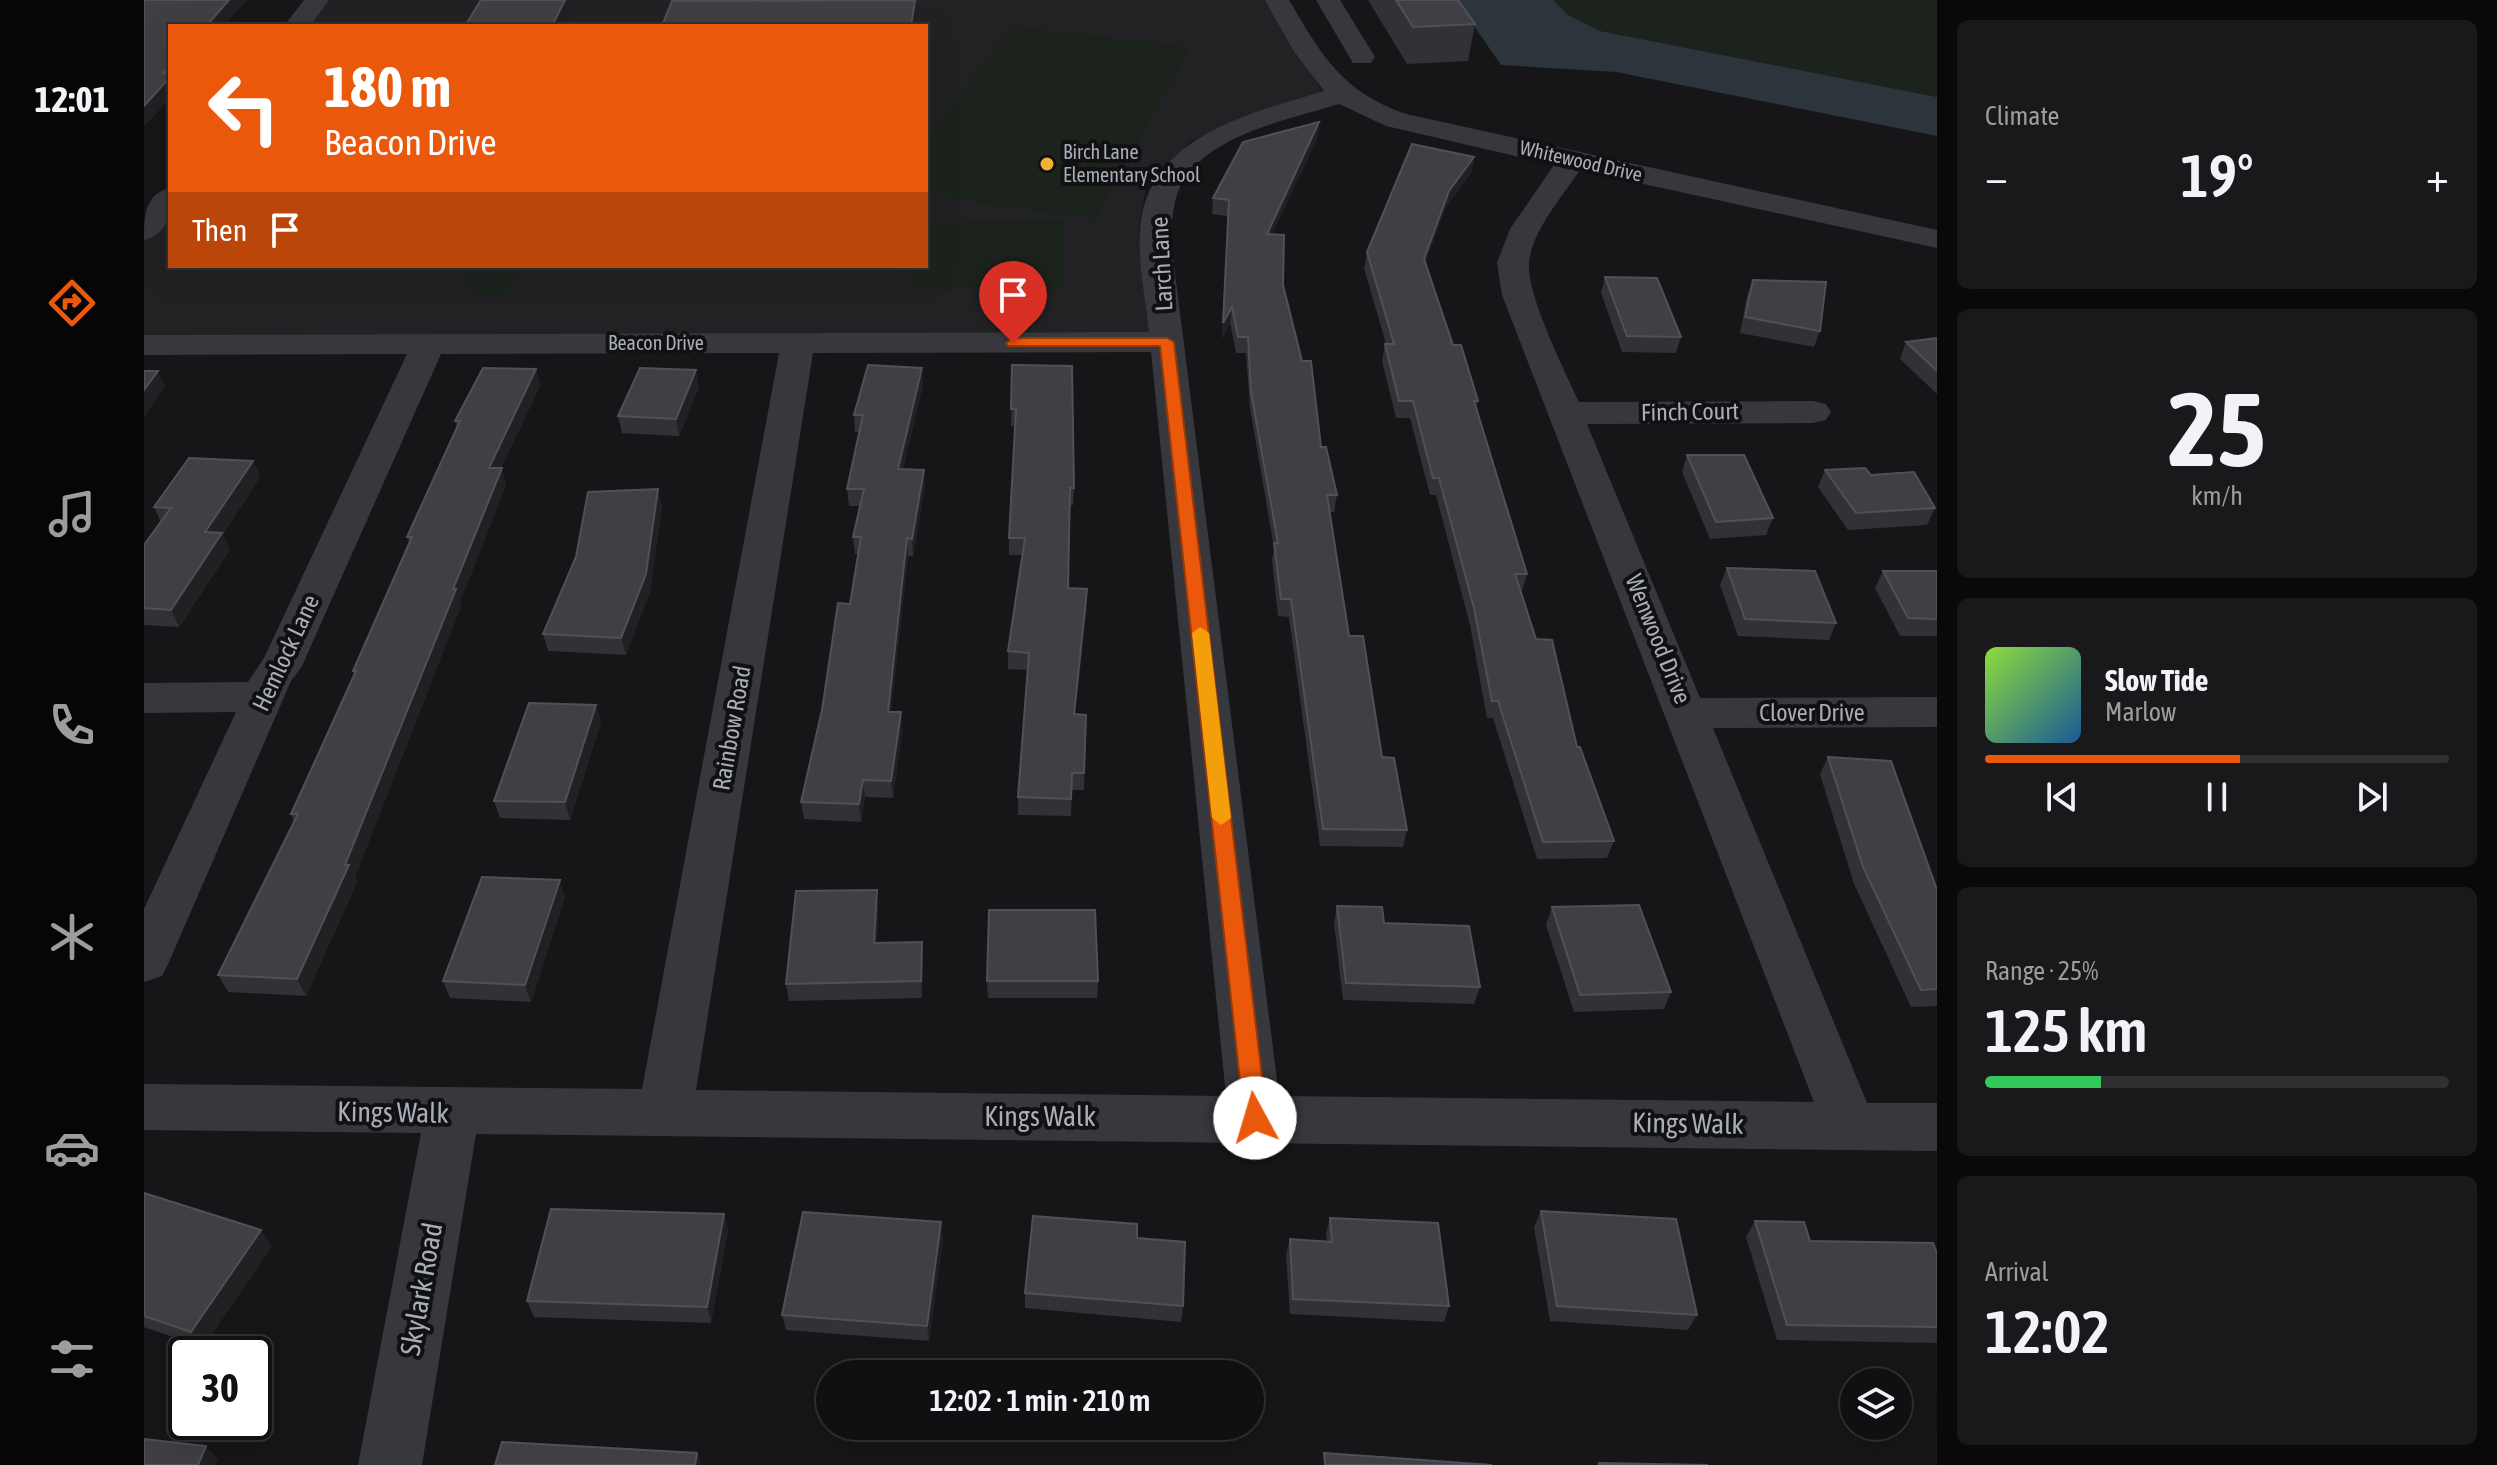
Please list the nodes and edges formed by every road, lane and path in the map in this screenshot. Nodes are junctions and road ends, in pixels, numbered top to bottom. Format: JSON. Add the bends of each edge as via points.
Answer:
{"nodes":[{"id":1,"x":317,"y":0,"type":"edge"},
{"id":2,"x":1277,"y":0,"type":"edge"},
{"id":3,"x":1328,"y":0,"type":"edge"},
{"id":4,"x":299,"y":24,"type":"edge"},
{"id":5,"x":1362,"y":57,"type":"dead end"},
{"id":6,"x":1342,"y":94,"type":"junction"},
{"id":7,"x":1572,"y":160,"type":"junction"},
{"id":8,"x":168,"y":200,"type":"edge"},
{"id":9,"x":144,"y":231,"type":"edge"},
{"id":10,"x":1937,"y":239,"type":"edge"},
{"id":11,"x":1167,"y":342,"type":"junction"},
{"id":12,"x":798,"y":343,"type":"junction"},
{"id":13,"x":429,"y":344,"type":"junction"},
{"id":14,"x":144,"y":345,"type":"edge"},
{"id":15,"x":1813,"y":412,"type":"dead end"},
{"id":16,"x":1567,"y":413,"type":"junction"},
{"id":17,"x":265,"y":697,"type":"junction"},
{"id":18,"x":144,"y":698,"type":"edge"},
{"id":19,"x":1937,"y":712,"type":"edge"},
{"id":20,"x":1687,"y":713,"type":"junction"},
{"id":21,"x":144,"y":962,"type":"edge"},
{"id":22,"x":144,"y":1107,"type":"edge"},
{"id":23,"x":452,"y":1113,"type":"junction"},
{"id":24,"x":665,"y":1113,"type":"junction"},
{"id":25,"x":1255,"y":1118,"type":"junction"},
{"id":26,"x":1850,"y":1126,"type":"junction"},
{"id":27,"x":1937,"y":1127,"type":"edge"},
{"id":28,"x":390,"y":1465,"type":"edge"}],
"edges":[{"from":1,"to":4,"type":"street"},
{"from":2,"to":6,"type":"street","name":"Whitewood Drive","via":[[1306,49]]},
{"from":3,"to":5,"type":"street"},
{"from":6,"to":7,"type":"street","name":"Whitewood Drive","via":[[1406,121]]},
{"from":6,"to":11,"type":"street","name":"Larch Lane","via":[[1218,138],[1169,181],[1155,234]]},
{"from":7,"to":10,"type":"street","name":"Whitewood Drive"},
{"from":7,"to":16,"type":"street","name":"Wenwood Drive","via":[[1525,229],[1513,263],[1518,295]]},
{"from":8,"to":9,"type":"street"},
{"from":11,"to":12,"type":"street","name":"Beacon Drive"},
{"from":11,"to":25,"type":"street","name":"Larch Lane"},
{"from":12,"to":13,"type":"street","name":"Beacon Drive"},
{"from":12,"to":24,"type":"street","name":"Rainbow Road"},
{"from":13,"to":14,"type":"street","name":"Beacon Drive"},
{"from":13,"to":17,"type":"street","name":"Hemlock Lane"},
{"from":15,"to":16,"type":"street","name":"Finch Court"},
{"from":16,"to":20,"type":"street","name":"Wenwood Drive"},
{"from":17,"to":18,"type":"street"},
{"from":17,"to":21,"type":"street","name":"Hemlock Lane"},
{"from":19,"to":20,"type":"street","name":"Clover Drive"},
{"from":20,"to":26,"type":"street","name":"Wenwood Drive"},
{"from":22,"to":23,"type":"street","name":"Kings Walk"},
{"from":23,"to":24,"type":"street","name":"Kings Walk"},
{"from":23,"to":28,"type":"street","name":"Skylark Road"},
{"from":24,"to":25,"type":"street","name":"Kings Walk"},
{"from":25,"to":26,"type":"street","name":"Kings Walk"},
{"from":26,"to":27,"type":"street","name":"Kings Walk"}]}
